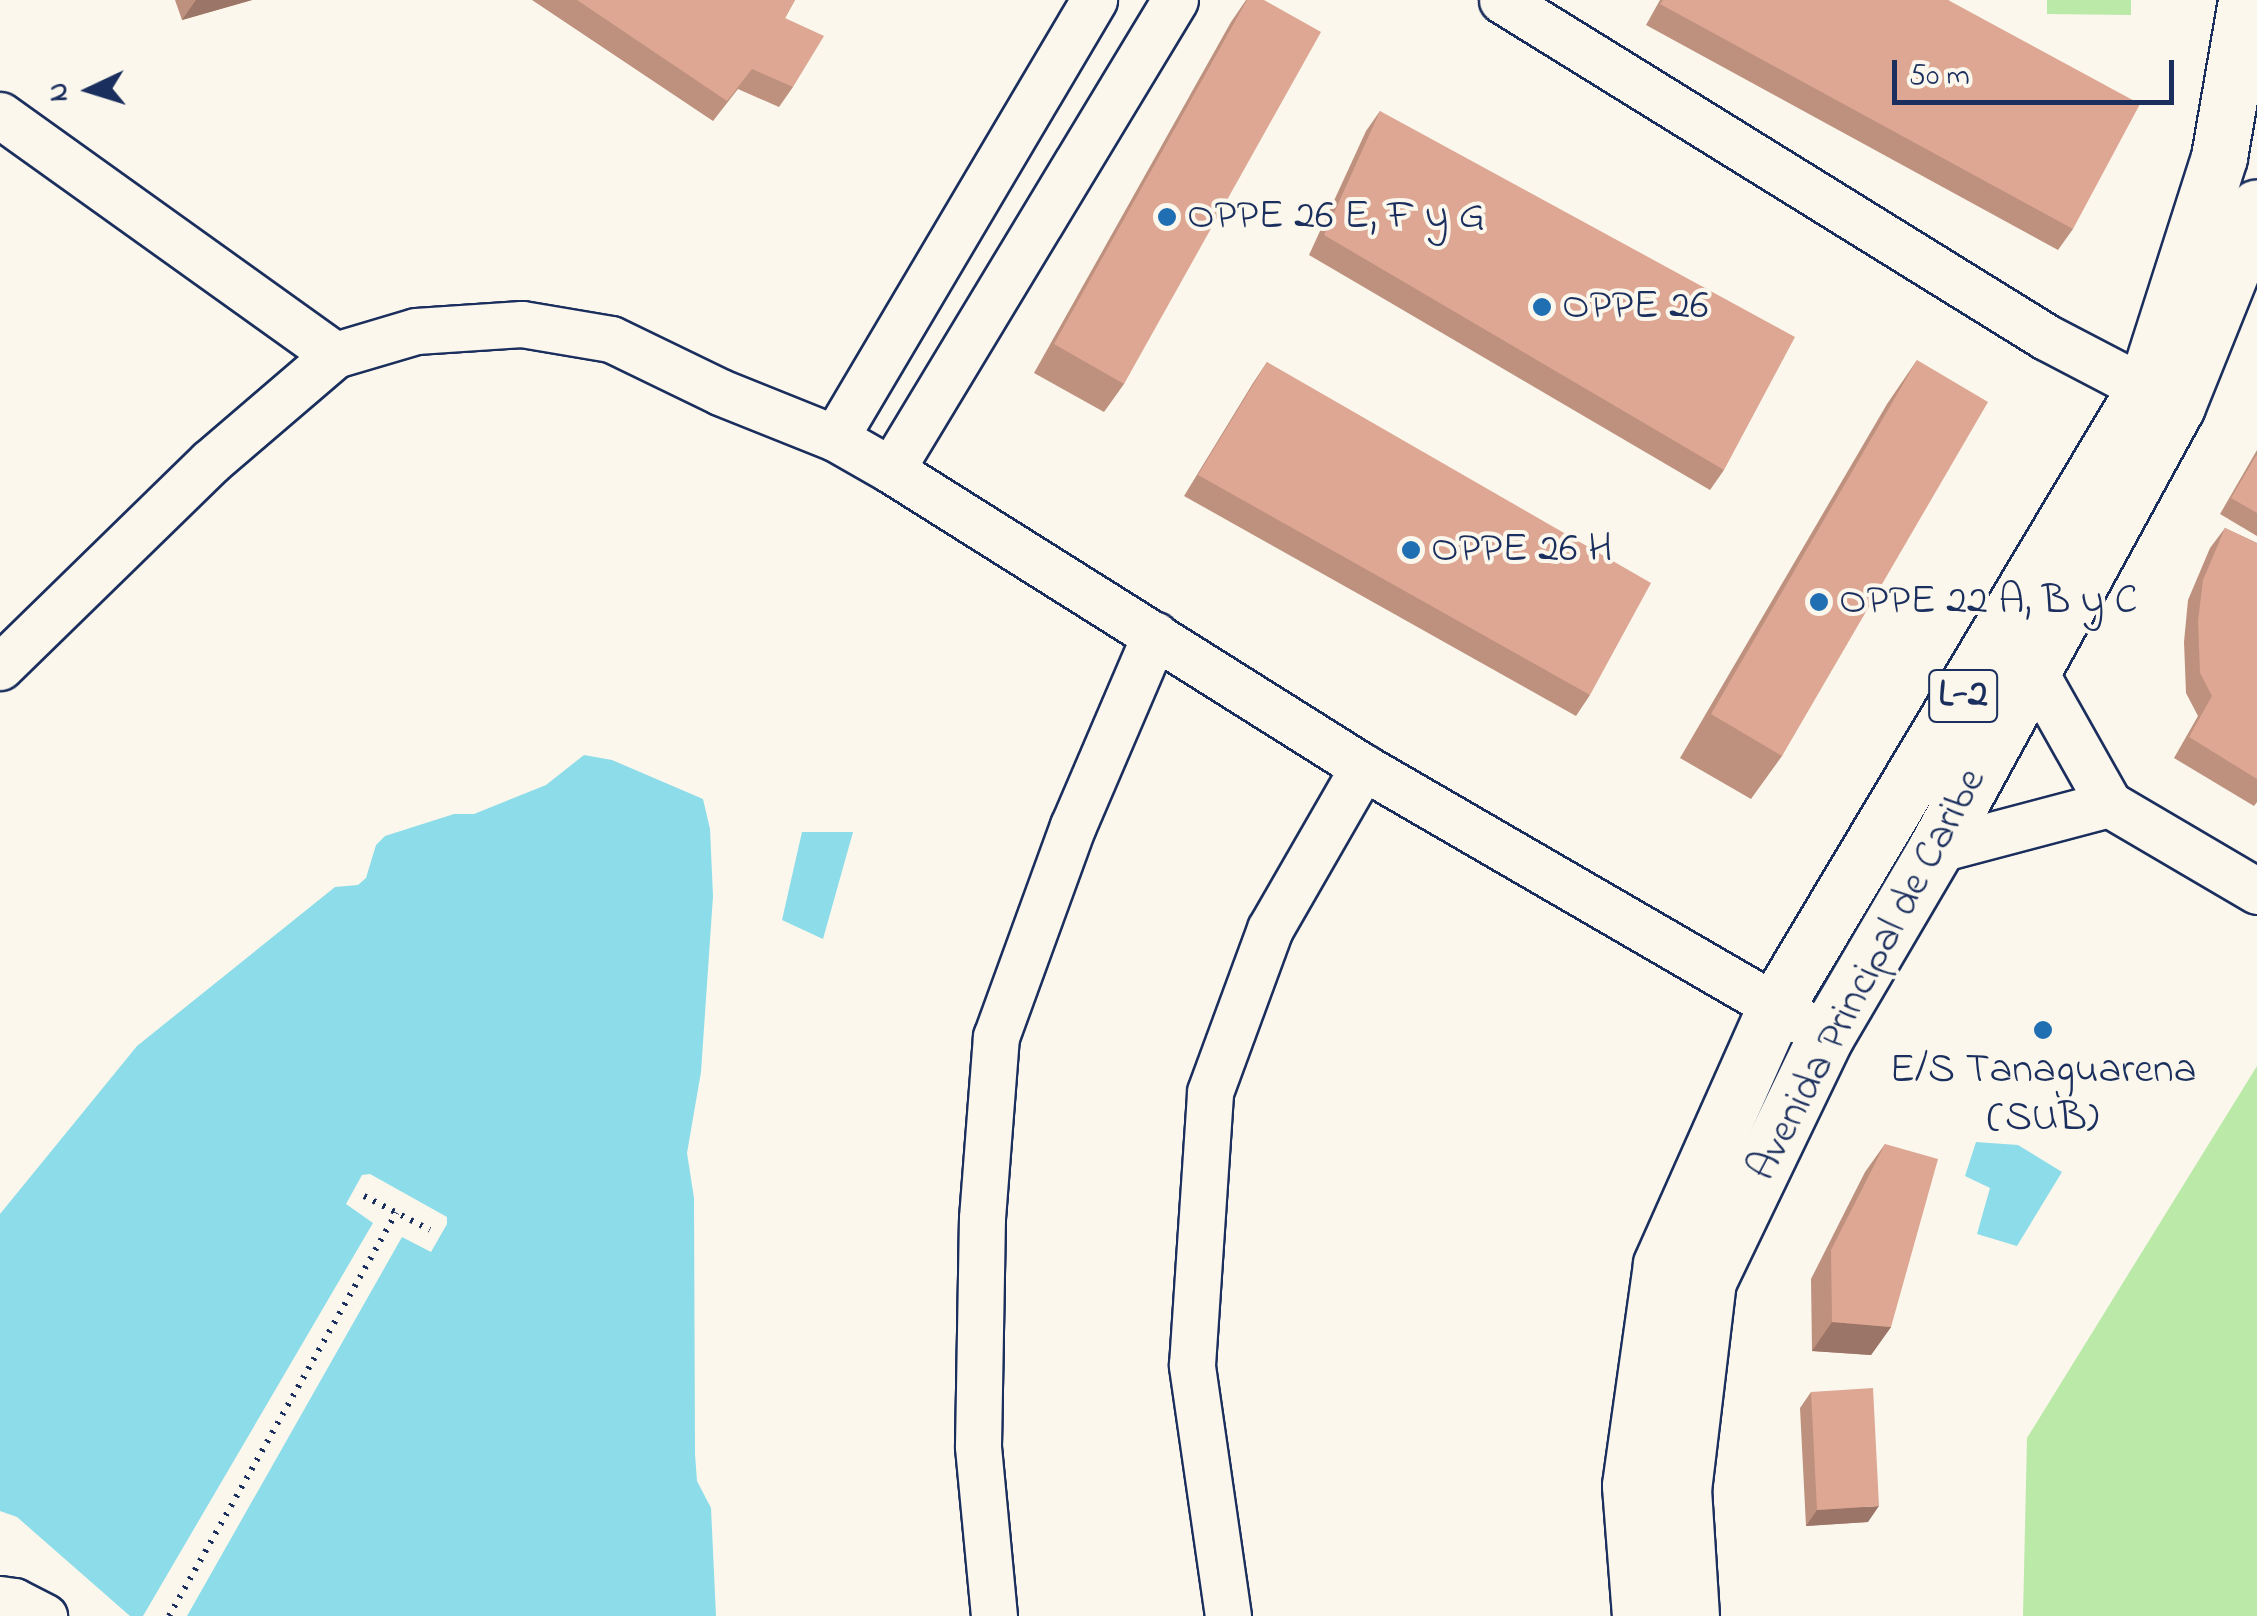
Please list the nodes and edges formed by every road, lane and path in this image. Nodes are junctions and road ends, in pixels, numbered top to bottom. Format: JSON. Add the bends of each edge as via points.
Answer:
{"nodes":[{"id":1,"x":1094,"y":0,"type":"edge"},
{"id":2,"x":1175,"y":0,"type":"edge"},
{"id":3,"x":1502,"y":0,"type":"edge"},
{"id":4,"x":2246,"y":0,"type":"edge"},
{"id":5,"x":0,"y":115,"type":"edge"},
{"id":6,"x":2257,"y":207,"type":"edge"},
{"id":7,"x":335,"y":355,"type":"junction"},
{"id":8,"x":2162,"y":396,"type":"junction"},
{"id":9,"x":835,"y":438,"type":"junction"},
{"id":10,"x":892,"y":470,"type":"junction"},
{"id":11,"x":1155,"y":635,"type":"junction"},
{"id":12,"x":0,"y":667,"type":"edge"},
{"id":13,"x":2034,"y":671,"type":"junction"},
{"id":14,"x":1363,"y":767,"type":"junction"},
{"id":15,"x":2109,"y":804,"type":"junction"},
{"id":16,"x":1935,"y":850,"type":"junction"},
{"id":17,"x":2257,"y":891,"type":"edge"},
{"id":18,"x":1776,"y":1006,"type":"junction"},
{"id":19,"x":1826,"y":1036,"type":"junction"},
{"id":20,"x":364,"y":1196,"type":"dead end"},
{"id":21,"x":396,"y":1213,"type":"junction"},
{"id":22,"x":430,"y":1230,"type":"dead end"},
{"id":23,"x":0,"y":1599,"type":"edge"},
{"id":24,"x":44,"y":1616,"type":"edge"},
{"id":25,"x":169,"y":1616,"type":"edge"},
{"id":26,"x":994,"y":1616,"type":"edge"},
{"id":27,"x":1228,"y":1616,"type":"edge"},
{"id":28,"x":1640,"y":1616,"type":"edge"},
{"id":29,"x":1692,"y":1616,"type":"edge"}],
"edges":[{"from":1,"to":9,"type":"street"},
{"from":2,"to":10,"type":"street"},
{"from":3,"to":8,"type":"street","via":[[2046,338]]},
{"from":4,"to":8,"type":"main road","name":"Avenida Principal de Caribe","number":"L-2","via":[[2220,157]]},
{"from":5,"to":7,"type":"street"},
{"from":6,"to":8,"type":"main road","name":"Avenida Principal de Caribe","number":"L-2"},
{"from":7,"to":9,"type":"street","via":[[416,332],[522,324],[611,339]]},
{"from":7,"to":12,"type":"street","via":[[210,462]]},
{"from":8,"to":13,"type":"main road","name":"Avenida Principal de Caribe","number":"L-2"},
{"from":8,"to":18,"type":"main road","name":"Avenida Principal de Caribe","number":"L-2"},
{"from":9,"to":10,"type":"street"},
{"from":10,"to":11,"type":"street"},
{"from":11,"to":14,"type":"street"},
{"from":11,"to":26,"type":"street","via":[[1074,826],[996,1037],[982,1218],[978,1446]]},
{"from":13,"to":15,"type":"street"},
{"from":13,"to":16,"type":"main road","name":"Avenida Principal de Caribe","number":"L-2"},
{"from":14,"to":18,"type":"street"},
{"from":14,"to":27,"type":"street","via":[[1270,928],[1210,1092],[1192,1365]]},
{"from":15,"to":16,"type":"street"},
{"from":15,"to":17,"type":"street"},
{"from":16,"to":19,"type":"main road","name":"Avenida Principal de Caribe","number":"L-2"},
{"from":18,"to":19,"type":"street"},
{"from":18,"to":28,"type":"main road","name":"Avenida Principal de Caribe","number":"L-2","via":[[1660,1264],[1630,1485]]},
{"from":19,"to":29,"type":"main road","name":"Avenida Principal de Caribe","number":"L-2","via":[[1708,1282],[1683,1490]]},
{"from":20,"to":21,"type":"path"},
{"from":21,"to":22,"type":"path"},
{"from":21,"to":25,"type":"path"},
{"from":23,"to":24,"type":"street"}]}
